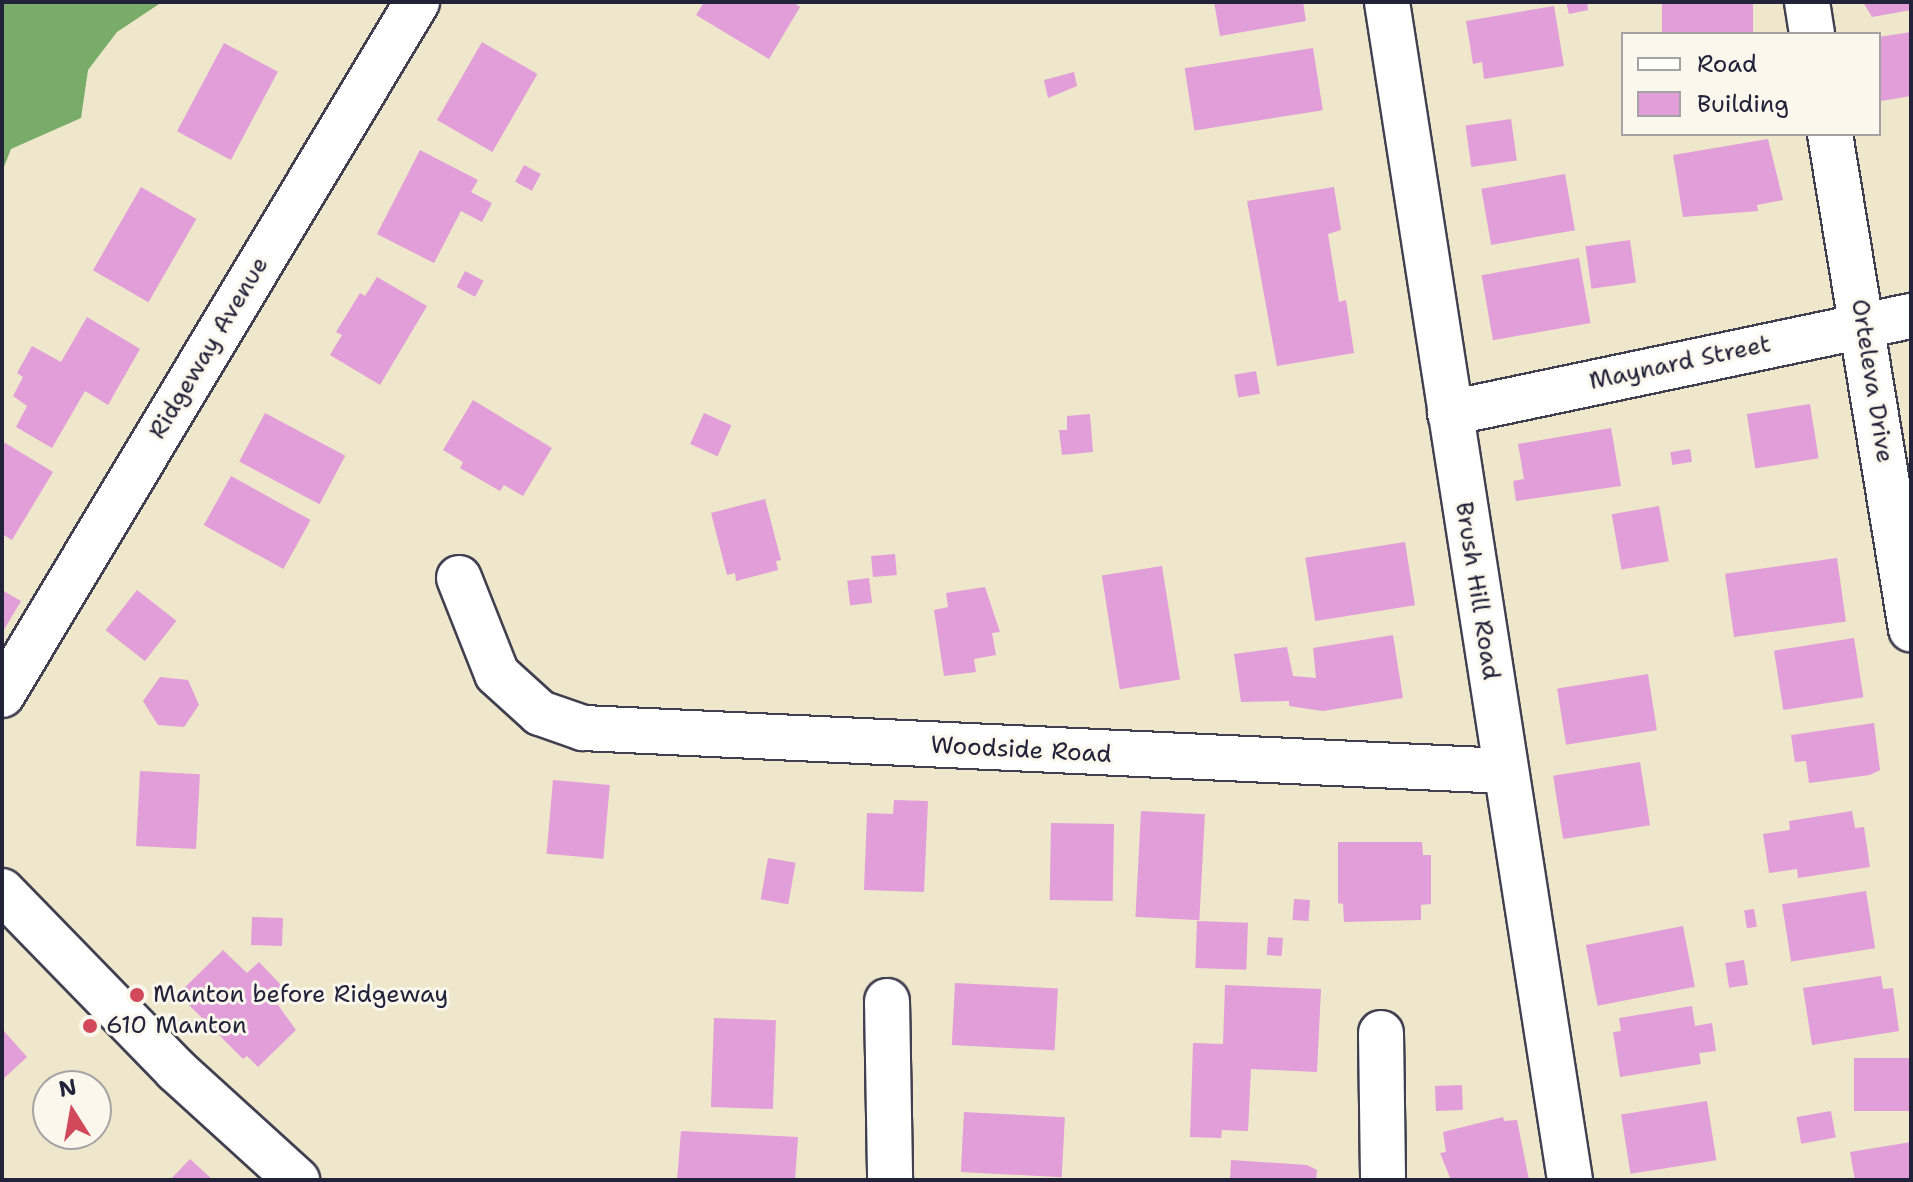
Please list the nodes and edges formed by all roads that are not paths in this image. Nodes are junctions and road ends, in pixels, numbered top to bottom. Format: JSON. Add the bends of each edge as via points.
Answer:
{"nodes":[{"id":1,"x":417,"y":2,"type":"edge"},
{"id":2,"x":1387,"y":2,"type":"edge"},
{"id":3,"x":1807,"y":2,"type":"edge"},
{"id":4,"x":1812,"y":32,"type":"edge"},
{"id":5,"x":1830,"y":136,"type":"edge"},
{"id":6,"x":1911,"y":316,"type":"edge"},
{"id":7,"x":1863,"y":323,"type":"junction"},
{"id":8,"x":1450,"y":413,"type":"junction"},
{"id":9,"x":459,"y":578,"type":"dead end"},
{"id":10,"x":1911,"y":629,"type":"edge"},
{"id":11,"x":2,"y":695,"type":"edge"},
{"id":12,"x":1505,"y":771,"type":"junction"},
{"id":13,"x":2,"y":891,"type":"edge"},
{"id":14,"x":887,"y":1001,"type":"dead end"},
{"id":15,"x":1381,"y":1033,"type":"dead end"},
{"id":16,"x":297,"y":1180,"type":"edge"},
{"id":17,"x":890,"y":1180,"type":"edge"},
{"id":18,"x":1383,"y":1180,"type":"edge"},
{"id":19,"x":1570,"y":1180,"type":"edge"}],
"edges":[{"from":1,"to":11,"type":"street","name":"Ridgeway Avenue"},
{"from":2,"to":8,"type":"street","name":"Brush Hill Road"},
{"from":3,"to":4,"type":"street"},
{"from":5,"to":7,"type":"street","name":"Orteleva Drive"},
{"from":6,"to":7,"type":"street","name":"Maynard Street"},
{"from":7,"to":8,"type":"street","name":"Maynard Street"},
{"from":7,"to":10,"type":"street","name":"Orteleva Drive"},
{"from":8,"to":12,"type":"street","name":"Brush Hill Road"},
{"from":9,"to":12,"type":"street","name":"Woodside Road","via":[[497,674],[540,713],[583,728]]},
{"from":12,"to":19,"type":"street","name":"Brush Hill Road"},
{"from":13,"to":16,"type":"street","via":[[176,1070]]},
{"from":14,"to":17,"type":"street"},
{"from":15,"to":18,"type":"street"}]}
